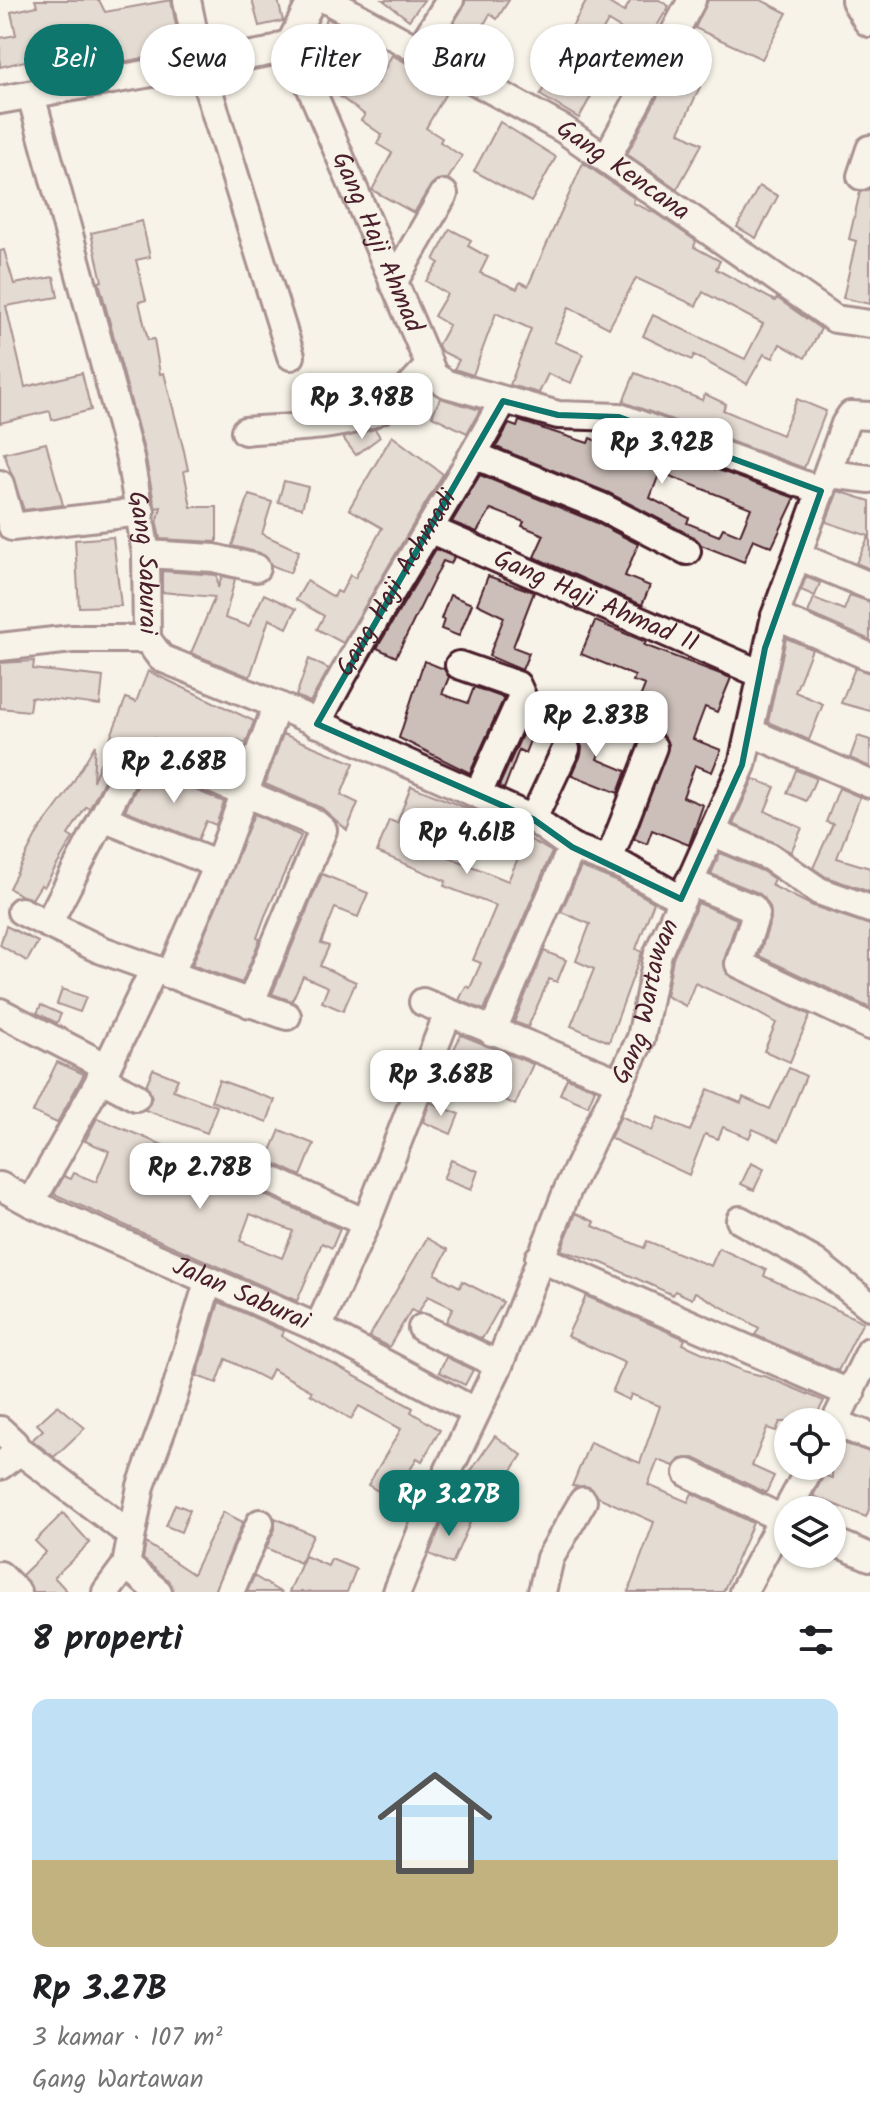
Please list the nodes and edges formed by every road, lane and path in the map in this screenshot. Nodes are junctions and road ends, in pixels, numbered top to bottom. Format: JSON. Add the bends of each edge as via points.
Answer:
{"nodes":[{"id":1,"x":187,"y":0,"type":"edge"},
{"id":2,"x":312,"y":0,"type":"edge"},
{"id":3,"x":327,"y":0,"type":"edge"},
{"id":4,"x":450,"y":0,"type":"edge"},
{"id":5,"x":692,"y":0,"type":"edge"},
{"id":6,"x":858,"y":0,"type":"edge"},
{"id":7,"x":870,"y":20,"type":"edge"},
{"id":8,"x":192,"y":24,"type":"edge"},
{"id":9,"x":300,"y":24,"type":"edge"},
{"id":10,"x":435,"y":24,"type":"edge"},
{"id":11,"x":404,"y":44,"type":"edge"},
{"id":12,"x":25,"y":96,"type":"edge"},
{"id":13,"x":31,"y":96,"type":"edge"},
{"id":14,"x":210,"y":96,"type":"edge"},
{"id":15,"x":314,"y":96,"type":"edge"},
{"id":16,"x":501,"y":96,"type":"edge"},
{"id":17,"x":0,"y":100,"type":"edge"},
{"id":18,"x":870,"y":149,"type":"edge"},
{"id":19,"x":607,"y":157,"type":"junction"},
{"id":20,"x":861,"y":176,"type":"dead end"},
{"id":21,"x":444,"y":194,"type":"dead end"},
{"id":22,"x":393,"y":283,"type":"junction"},
{"id":23,"x":870,"y":324,"type":"edge"},
{"id":24,"x":291,"y":356,"type":"dead end"},
{"id":25,"x":428,"y":367,"type":"junction"},
{"id":26,"x":503,"y":401,"type":"junction"},
{"id":27,"x":870,"y":416,"type":"edge"},
{"id":28,"x":245,"y":431,"type":"dead end"},
{"id":29,"x":474,"y":455,"type":"junction"},
{"id":30,"x":870,"y":479,"type":"edge"},
{"id":31,"x":825,"y":482,"type":"junction"},
{"id":32,"x":0,"y":484,"type":"edge"},
{"id":33,"x":141,"y":512,"type":"junction"},
{"id":34,"x":6,"y":528,"type":"edge"},
{"id":35,"x":429,"y":529,"type":"junction"},
{"id":36,"x":687,"y":551,"type":"dead end"},
{"id":37,"x":146,"y":554,"type":"junction"},
{"id":38,"x":798,"y":556,"type":"junction"},
{"id":39,"x":256,"y":568,"type":"dead end"},
{"id":40,"x":870,"y":586,"type":"edge"},
{"id":41,"x":775,"y":616,"type":"junction"},
{"id":42,"x":147,"y":639,"type":"junction"},
{"id":43,"x":0,"y":647,"type":"edge"},
{"id":44,"x":870,"y":657,"type":"edge"},
{"id":45,"x":459,"y":665,"type":"dead end"},
{"id":46,"x":761,"y":674,"type":"junction"},
{"id":47,"x":277,"y":705,"type":"junction"},
{"id":48,"x":317,"y":724,"type":"junction"},
{"id":49,"x":750,"y":732,"type":"junction"},
{"id":50,"x":653,"y":747,"type":"dead end"},
{"id":51,"x":566,"y":749,"type":"dead end"},
{"id":52,"x":870,"y":784,"type":"edge"},
{"id":53,"x":244,"y":794,"type":"junction"},
{"id":54,"x":478,"y":794,"type":"junction"},
{"id":55,"x":103,"y":818,"type":"junction"},
{"id":56,"x":533,"y":819,"type":"junction"},
{"id":57,"x":712,"y":832,"type":"junction"},
{"id":58,"x":572,"y":847,"type":"junction"},
{"id":59,"x":609,"y":860,"type":"junction"},
{"id":60,"x":218,"y":865,"type":"junction"},
{"id":61,"x":685,"y":890,"type":"junction"},
{"id":62,"x":870,"y":909,"type":"edge"},
{"id":63,"x":21,"y":911,"type":"dead end"},
{"id":64,"x":49,"y":922,"type":"junction"},
{"id":65,"x":162,"y":972,"type":"junction"},
{"id":66,"x":423,"y":1002,"type":"dead end"},
{"id":67,"x":250,"y":1004,"type":"junction"},
{"id":68,"x":0,"y":1012,"type":"edge"},
{"id":69,"x":448,"y":1013,"type":"junction"},
{"id":70,"x":287,"y":1016,"type":"dead end"},
{"id":71,"x":870,"y":1026,"type":"edge"},
{"id":72,"x":492,"y":1032,"type":"junction"},
{"id":73,"x":103,"y":1072,"type":"junction"},
{"id":74,"x":620,"y":1082,"type":"junction"},
{"id":75,"x":136,"y":1097,"type":"dead end"},
{"id":76,"x":234,"y":1163,"type":"dead end"},
{"id":77,"x":0,"y":1186,"type":"edge"},
{"id":78,"x":31,"y":1203,"type":"junction"},
{"id":79,"x":740,"y":1220,"type":"dead end"},
{"id":80,"x":366,"y":1223,"type":"junction"},
{"id":81,"x":539,"y":1258,"type":"junction"},
{"id":82,"x":208,"y":1282,"type":"junction"},
{"id":83,"x":870,"y":1306,"type":"edge"},
{"id":84,"x":318,"y":1328,"type":"junction"},
{"id":85,"x":422,"y":1328,"type":"dead end"},
{"id":86,"x":870,"y":1351,"type":"edge"},
{"id":87,"x":499,"y":1365,"type":"junction"},
{"id":88,"x":851,"y":1394,"type":"junction"},
{"id":89,"x":843,"y":1408,"type":"edge"},
{"id":90,"x":476,"y":1412,"type":"junction"},
{"id":91,"x":846,"y":1430,"type":"edge"},
{"id":92,"x":870,"y":1436,"type":"edge"},
{"id":93,"x":0,"y":1466,"type":"edge"},
{"id":94,"x":688,"y":1473,"type":"dead end"},
{"id":95,"x":583,"y":1501,"type":"dead end"},
{"id":96,"x":774,"y":1516,"type":"edge"},
{"id":97,"x":260,"y":1523,"type":"dead end"},
{"id":98,"x":130,"y":1534,"type":"junction"},
{"id":99,"x":774,"y":1540,"type":"edge"},
{"id":100,"x":846,"y":1547,"type":"edge"},
{"id":101,"x":870,"y":1557,"type":"edge"},
{"id":102,"x":126,"y":1565,"type":"junction"},
{"id":103,"x":0,"y":1575,"type":"edge"},
{"id":104,"x":17,"y":1592,"type":"edge"},
{"id":105,"x":106,"y":1592,"type":"edge"},
{"id":106,"x":158,"y":1592,"type":"edge"},
{"id":107,"x":230,"y":1592,"type":"edge"},
{"id":108,"x":397,"y":1592,"type":"edge"},
{"id":109,"x":542,"y":1592,"type":"edge"},
{"id":110,"x":743,"y":1592,"type":"edge"}],
"edges":[{"from":1,"to":8,"type":"street"},
{"from":2,"to":9,"type":"street"},
{"from":3,"to":11,"type":"street","name":"Gang Kencana"},
{"from":4,"to":10,"type":"street"},
{"from":5,"to":19,"type":"street"},
{"from":6,"to":7,"type":"main road"},
{"from":12,"to":17,"type":"street"},
{"from":13,"to":33,"type":"street","name":"Gang Saburai"},
{"from":14,"to":24,"type":"street"},
{"from":15,"to":22,"type":"street","name":"Gang Haji Ahmad"},
{"from":16,"to":19,"type":"street","name":"Gang Kencana"},
{"from":18,"to":20,"type":"street"},
{"from":19,"to":23,"type":"street","name":"Gang Kencana","via":[[826,313]]},
{"from":21,"to":22,"type":"street"},
{"from":22,"to":25,"type":"street","name":"Gang Haji Ahmad"},
{"from":25,"to":26,"type":"street","name":"Gang Haji Ahmad","via":[[440,381]]},
{"from":25,"to":28,"type":"street","via":[[380,410],[335,422]]},
{"from":26,"to":29,"type":"street","name":"Gang Haji Achmadi"},
{"from":26,"to":31,"type":"street","name":"Gang Haji Ahmad","via":[[558,415],[619,417]]},
{"from":27,"to":31,"type":"street","name":"Gang Wartawan","via":[[847,418]]},
{"from":29,"to":35,"type":"street","name":"Gang Haji Achmadi"},
{"from":29,"to":36,"type":"street","via":[[602,507]]},
{"from":30,"to":31,"type":"street","name":"Gang Haji Ahmad"},
{"from":31,"to":38,"type":"street","name":"Gang Wartawan"},
{"from":32,"to":34,"type":"street"},
{"from":33,"to":34,"type":"street"},
{"from":33,"to":37,"type":"street","name":"Gang Saburai"},
{"from":35,"to":46,"type":"street","name":"Gang Haji Ahmad II"},
{"from":35,"to":48,"type":"street","name":"Gang Haji Achmadi"},
{"from":37,"to":39,"type":"street","via":[[214,558]]},
{"from":37,"to":42,"type":"street","name":"Gang Saburai"},
{"from":38,"to":40,"type":"street"},
{"from":38,"to":41,"type":"street","name":"Gang Wartawan"},
{"from":41,"to":44,"type":"street"},
{"from":41,"to":46,"type":"street","name":"Gang Wartawan"},
{"from":42,"to":43,"type":"street","via":[[72,639]]},
{"from":42,"to":47,"type":"street","name":"Gang Saburai","via":[[161,658]]},
{"from":45,"to":54,"type":"street","via":[[517,685],[522,696]]},
{"from":46,"to":49,"type":"street","name":"Gang Wartawan"},
{"from":47,"to":48,"type":"street","name":"Gang Saburai"},
{"from":47,"to":53,"type":"street"},
{"from":48,"to":54,"type":"street","name":"Gang Saburai"},
{"from":49,"to":52,"type":"street"},
{"from":49,"to":57,"type":"street","name":"Gang Wartawan","via":[[742,765]]},
{"from":50,"to":59,"type":"street"},
{"from":51,"to":56,"type":"street"},
{"from":53,"to":55,"type":"street","via":[[142,752],[133,759]]},
{"from":53,"to":60,"type":"street"},
{"from":53,"to":67,"type":"street","via":[[315,823],[324,833]]},
{"from":54,"to":56,"type":"street","name":"Gang Saburai"},
{"from":55,"to":60,"type":"street"},
{"from":55,"to":64,"type":"street"},
{"from":56,"to":58,"type":"street","name":"Gang Saburai"},
{"from":57,"to":61,"type":"street","name":"Gang Wartawan"},
{"from":57,"to":62,"type":"street","via":[[770,857],[819,891]]},
{"from":58,"to":59,"type":"street","name":"Gang Saburai"},
{"from":58,"to":72,"type":"street"},
{"from":59,"to":61,"type":"street","name":"Gang Saburai"},
{"from":60,"to":65,"type":"street"},
{"from":61,"to":71,"type":"street","name":"Gang Saburai","via":[[753,908],[756,914],[739,964]]},
{"from":61,"to":74,"type":"street","name":"Gang Wartawan","via":[[658,953],[641,1038]]},
{"from":63,"to":64,"type":"street"},
{"from":64,"to":65,"type":"street","via":[[99,949]]},
{"from":65,"to":67,"type":"street"},
{"from":65,"to":73,"type":"street"},
{"from":66,"to":69,"type":"street"},
{"from":67,"to":70,"type":"street"},
{"from":68,"to":73,"type":"street"},
{"from":69,"to":72,"type":"street"},
{"from":69,"to":80,"type":"street"},
{"from":72,"to":74,"type":"street"},
{"from":73,"to":75,"type":"street"},
{"from":73,"to":78,"type":"street"},
{"from":74,"to":81,"type":"street","name":"Gang Wartawan"},
{"from":76,"to":80,"type":"street"},
{"from":77,"to":78,"type":"street","name":"Jalan Saburai"},
{"from":78,"to":82,"type":"street","name":"Jalan Saburai"},
{"from":79,"to":83,"type":"street","via":[[815,1262]]},
{"from":80,"to":84,"type":"street"},
{"from":81,"to":87,"type":"street","name":"Gang Wartawan"},
{"from":81,"to":88,"type":"street"},
{"from":82,"to":84,"type":"street","name":"Jalan Saburai"},
{"from":82,"to":98,"type":"street"},
{"from":84,"to":90,"type":"street","name":"Jalan Saburai"},
{"from":85,"to":87,"type":"street"},
{"from":86,"to":88,"type":"street"},
{"from":87,"to":90,"type":"street","name":"Gang Wartawan"},
{"from":88,"to":89,"type":"street"},
{"from":90,"to":108,"type":"street","name":"Gang Wartawan"},
{"from":91,"to":92,"type":"street"},
{"from":93,"to":98,"type":"street","via":[[20,1451]]},
{"from":94,"to":96,"type":"street"},
{"from":95,"to":109,"type":"street","via":[[550,1558]]},
{"from":97,"to":107,"type":"street"},
{"from":98,"to":102,"type":"street"},
{"from":99,"to":110,"type":"street"},
{"from":100,"to":101,"type":"street"},
{"from":102,"to":105,"type":"street"},
{"from":102,"to":106,"type":"street"},
{"from":103,"to":104,"type":"street"}]}
